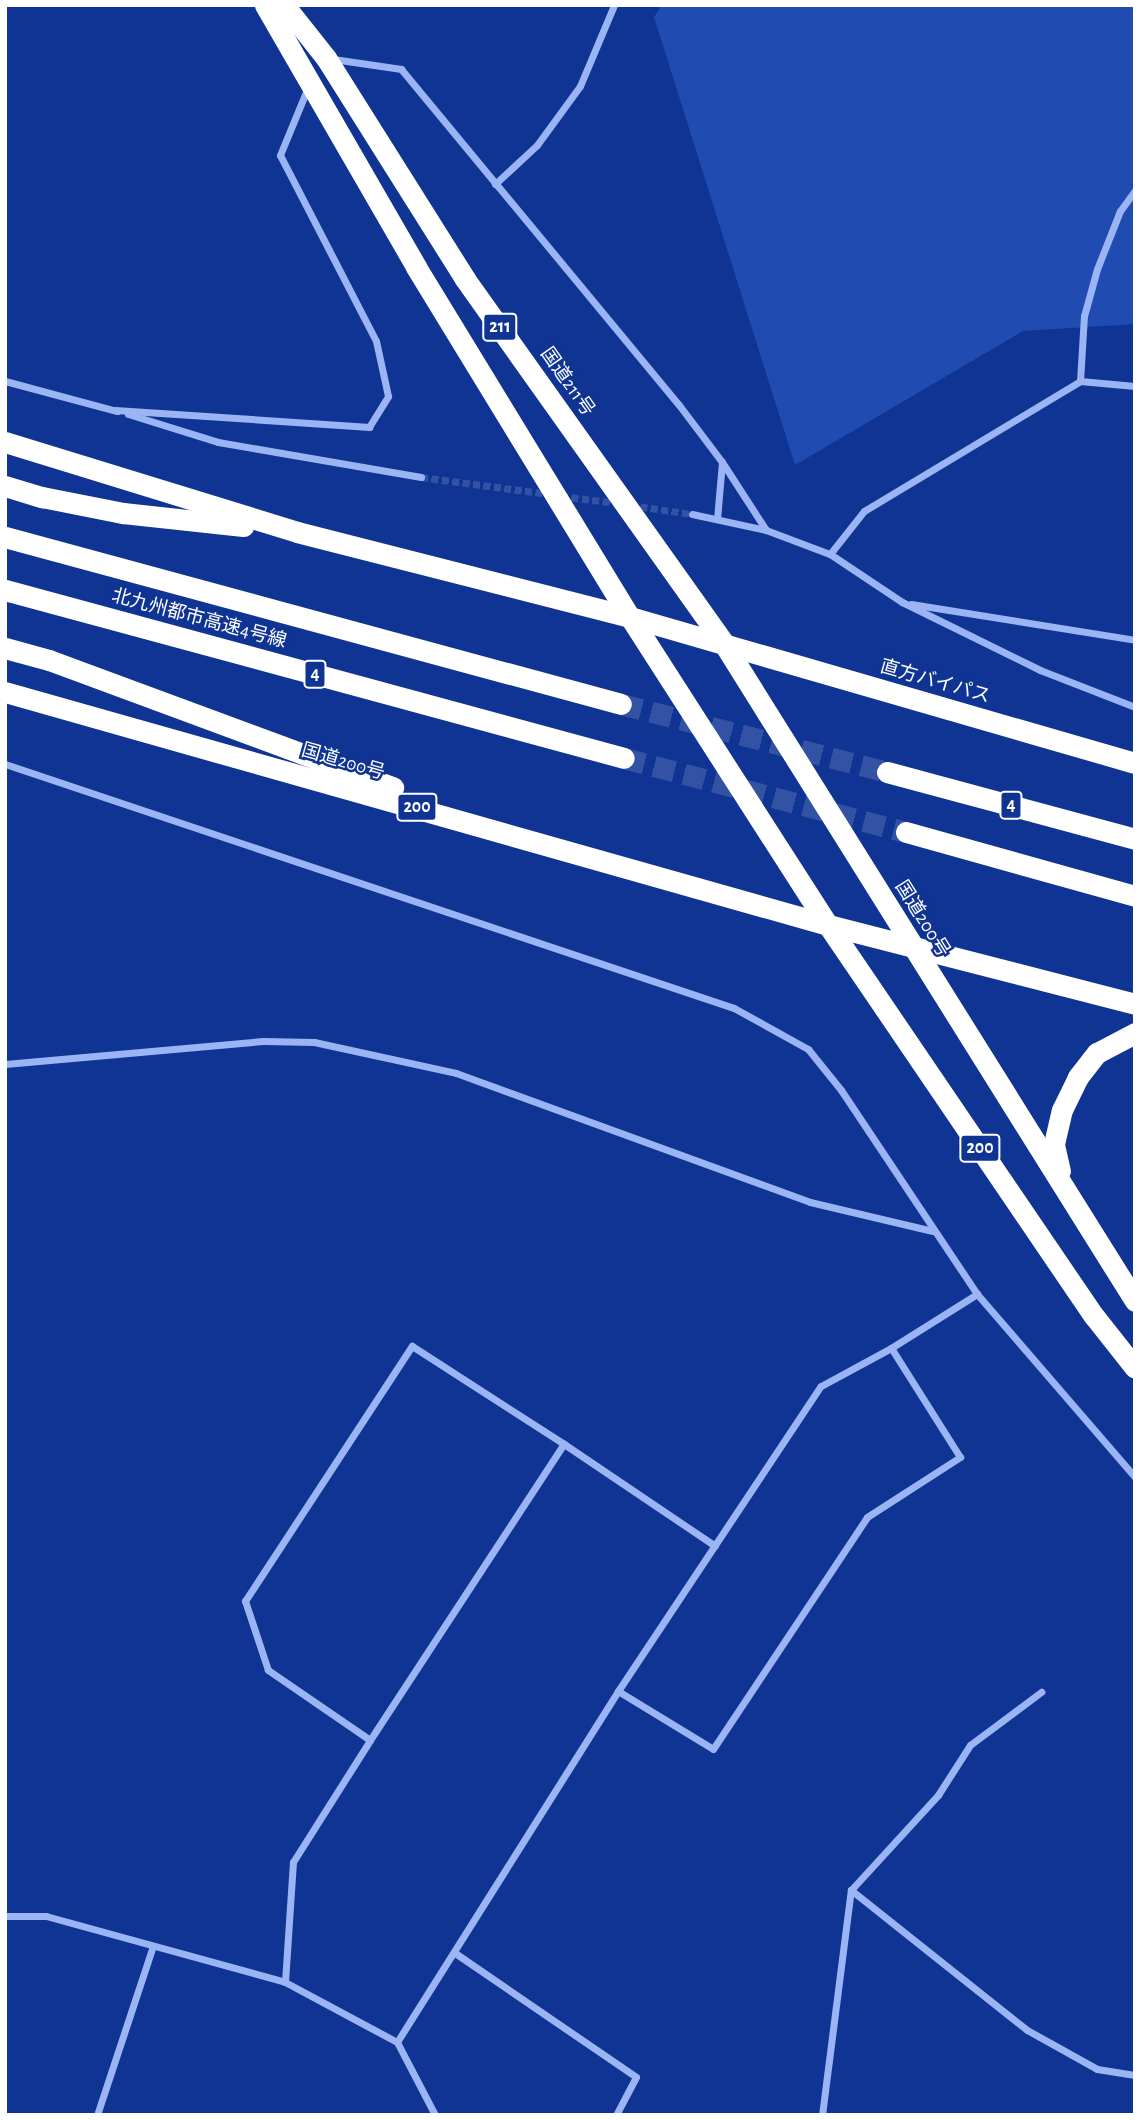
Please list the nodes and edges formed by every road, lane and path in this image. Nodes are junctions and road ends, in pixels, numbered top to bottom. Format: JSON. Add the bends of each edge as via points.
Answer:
{"nodes":[{"id":1,"x":265,"y":5,"type":"edge"},
{"id":2,"x":284,"y":5,"type":"edge"},
{"id":3,"x":614,"y":5,"type":"edge"},
{"id":4,"x":326,"y":58,"type":"junction"},
{"id":5,"x":310,"y":82,"type":"junction"},
{"id":6,"x":495,"y":184,"type":"junction"},
{"id":7,"x":1135,"y":190,"type":"edge"},
{"id":8,"x":5,"y":381,"type":"edge"},
{"id":9,"x":1080,"y":381,"type":"junction"},
{"id":10,"x":1135,"y":386,"type":"edge"},
{"id":11,"x":115,"y":410,"type":"junction"},
{"id":12,"x":5,"y":443,"type":"edge"},
{"id":13,"x":722,"y":462,"type":"junction"},
{"id":14,"x":421,"y":477,"type":"tunnel mouth"},
{"id":15,"x":5,"y":485,"type":"edge"},
{"id":16,"x":692,"y":513,"type":"tunnel mouth"},
{"id":17,"x":718,"y":519,"type":"junction"},
{"id":18,"x":766,"y":530,"type":"junction"},
{"id":19,"x":297,"y":532,"type":"junction"},
{"id":20,"x":5,"y":537,"type":"edge"},
{"id":21,"x":830,"y":554,"type":"junction"},
{"id":22,"x":5,"y":590,"type":"edge"},
{"id":23,"x":902,"y":602,"type":"junction"},
{"id":24,"x":630,"y":617,"type":"junction"},
{"id":25,"x":1135,"y":640,"type":"edge"},
{"id":26,"x":724,"y":643,"type":"junction"},
{"id":27,"x":5,"y":648,"type":"edge"},
{"id":28,"x":5,"y":692,"type":"edge"},
{"id":29,"x":621,"y":704,"type":"tunnel mouth"},
{"id":30,"x":1135,"y":707,"type":"edge"},
{"id":31,"x":625,"y":758,"type":"tunnel mouth"},
{"id":32,"x":1135,"y":763,"type":"edge"},
{"id":33,"x":5,"y":764,"type":"edge"},
{"id":34,"x":887,"y":772,"type":"tunnel mouth"},
{"id":35,"x":906,"y":832,"type":"tunnel mouth"},
{"id":36,"x":1135,"y":839,"type":"edge"},
{"id":37,"x":550,"y":844,"type":"junction"},
{"id":38,"x":1135,"y":896,"type":"edge"},
{"id":39,"x":828,"y":925,"type":"junction"},
{"id":40,"x":912,"y":946,"type":"junction"},
{"id":41,"x":1135,"y":1004,"type":"edge"},
{"id":42,"x":1135,"y":1032,"type":"edge"},
{"id":43,"x":5,"y":1064,"type":"edge"},
{"id":44,"x":1063,"y":1187,"type":"junction"},
{"id":45,"x":933,"y":1231,"type":"junction"},
{"id":46,"x":977,"y":1294,"type":"junction"},
{"id":47,"x":1135,"y":1301,"type":"edge"},
{"id":48,"x":891,"y":1348,"type":"junction"},
{"id":49,"x":1135,"y":1367,"type":"edge"},
{"id":50,"x":564,"y":1444,"type":"junction"},
{"id":51,"x":1135,"y":1477,"type":"edge"},
{"id":52,"x":715,"y":1546,"type":"junction"},
{"id":53,"x":618,"y":1691,"type":"junction"},
{"id":54,"x":1041,"y":1692,"type":"dead end"},
{"id":55,"x":370,"y":1740,"type":"junction"},
{"id":56,"x":851,"y":1891,"type":"junction"},
{"id":57,"x":5,"y":1916,"type":"edge"},
{"id":58,"x":153,"y":1946,"type":"junction"},
{"id":59,"x":455,"y":1953,"type":"junction"},
{"id":60,"x":285,"y":1982,"type":"junction"},
{"id":61,"x":397,"y":2042,"type":"junction"},
{"id":62,"x":1135,"y":2075,"type":"edge"},
{"id":63,"x":97,"y":2115,"type":"edge"},
{"id":64,"x":435,"y":2115,"type":"edge"},
{"id":65,"x":616,"y":2115,"type":"edge"},
{"id":66,"x":822,"y":2115,"type":"edge"}],
"edges":[{"from":1,"to":5,"type":"highway","number":"211"},
{"from":2,"to":4,"type":"highway","name":"国道211号","number":"211"},
{"from":3,"to":6,"type":"street","via":[[580,86],[537,145]]},
{"from":4,"to":6,"type":"street","via":[[401,69]]},
{"from":4,"to":26,"type":"highway","name":"国道211号","number":"211","via":[[466,279]]},
{"from":5,"to":11,"type":"street","via":[[280,155],[376,341],[388,396],[369,427]]},
{"from":5,"to":24,"type":"highway","number":"211","via":[[423,279]]},
{"from":6,"to":13,"type":"street"},
{"from":7,"to":9,"type":"street","via":[[1120,211],[1097,268],[1084,316]]},
{"from":8,"to":11,"type":"street"},
{"from":9,"to":10,"type":"street"},
{"from":9,"to":21,"type":"street","via":[[864,511]]},
{"from":11,"to":14,"type":"street","via":[[218,442]]},
{"from":12,"to":19,"type":"highway"},
{"from":13,"to":17,"type":"street"},
{"from":13,"to":18,"type":"street"},
{"from":15,"to":19,"type":"highway","via":[[123,513]]},
{"from":16,"to":17,"type":"street"},
{"from":17,"to":18,"type":"street"},
{"from":18,"to":21,"type":"street"},
{"from":19,"to":24,"type":"highway"},
{"from":20,"to":29,"type":"highway","name":"北九州都市高速4号線"},
{"from":21,"to":23,"type":"street"},
{"from":22,"to":31,"type":"highway","name":"北九州都市高速4号線","number":"4"},
{"from":23,"to":25,"type":"street"},
{"from":23,"to":30,"type":"street","via":[[1040,670]]},
{"from":24,"to":26,"type":"highway"},
{"from":24,"to":39,"type":"highway","number":"200"},
{"from":26,"to":32,"type":"highway","name":"直方バイパス"},
{"from":26,"to":40,"type":"highway","name":"国道200号","number":"200"},
{"from":27,"to":37,"type":"highway","via":[[49,660]]},
{"from":28,"to":37,"type":"highway","name":"国道200号","number":"200"},
{"from":33,"to":45,"type":"street","via":[[734,1008],[808,1049],[841,1090]]},
{"from":34,"to":36,"type":"highway","number":"4"},
{"from":35,"to":38,"type":"highway"},
{"from":37,"to":39,"type":"highway","name":"国道200号","number":"200"},
{"from":39,"to":40,"type":"highway","number":"200"},
{"from":39,"to":49,"type":"highway","number":"200","via":[[1094,1316]]},
{"from":40,"to":41,"type":"highway","number":"200"},
{"from":40,"to":44,"type":"highway","name":"国道200号","number":"200"},
{"from":42,"to":44,"type":"highway","via":[[1097,1053],[1078,1077],[1062,1110],[1054,1144]]},
{"from":43,"to":45,"type":"street","via":[[263,1041],[314,1042],[456,1073],[810,1202]]},
{"from":44,"to":47,"type":"highway","name":"国道200号","number":"200"},
{"from":45,"to":46,"type":"street"},
{"from":46,"to":48,"type":"street"},
{"from":46,"to":51,"type":"street"},
{"from":48,"to":52,"type":"street","via":[[821,1386]]},
{"from":48,"to":53,"type":"street","via":[[960,1457],[867,1517],[713,1749]]},
{"from":50,"to":52,"type":"street"},
{"from":50,"to":55,"type":"street"},
{"from":50,"to":55,"type":"street","via":[[412,1346],[245,1601],[268,1670]]},
{"from":52,"to":53,"type":"street"},
{"from":53,"to":59,"type":"street"},
{"from":54,"to":56,"type":"street","via":[[970,1745],[938,1795]]},
{"from":55,"to":60,"type":"street","via":[[293,1862]]},
{"from":56,"to":62,"type":"street","via":[[1027,2030],[1097,2069]]},
{"from":56,"to":66,"type":"street"},
{"from":57,"to":58,"type":"street","via":[[46,1916]]},
{"from":58,"to":60,"type":"street"},
{"from":58,"to":63,"type":"street"},
{"from":59,"to":61,"type":"street"},
{"from":59,"to":65,"type":"street","via":[[636,2077]]},
{"from":60,"to":61,"type":"street"},
{"from":61,"to":64,"type":"street"}]}
